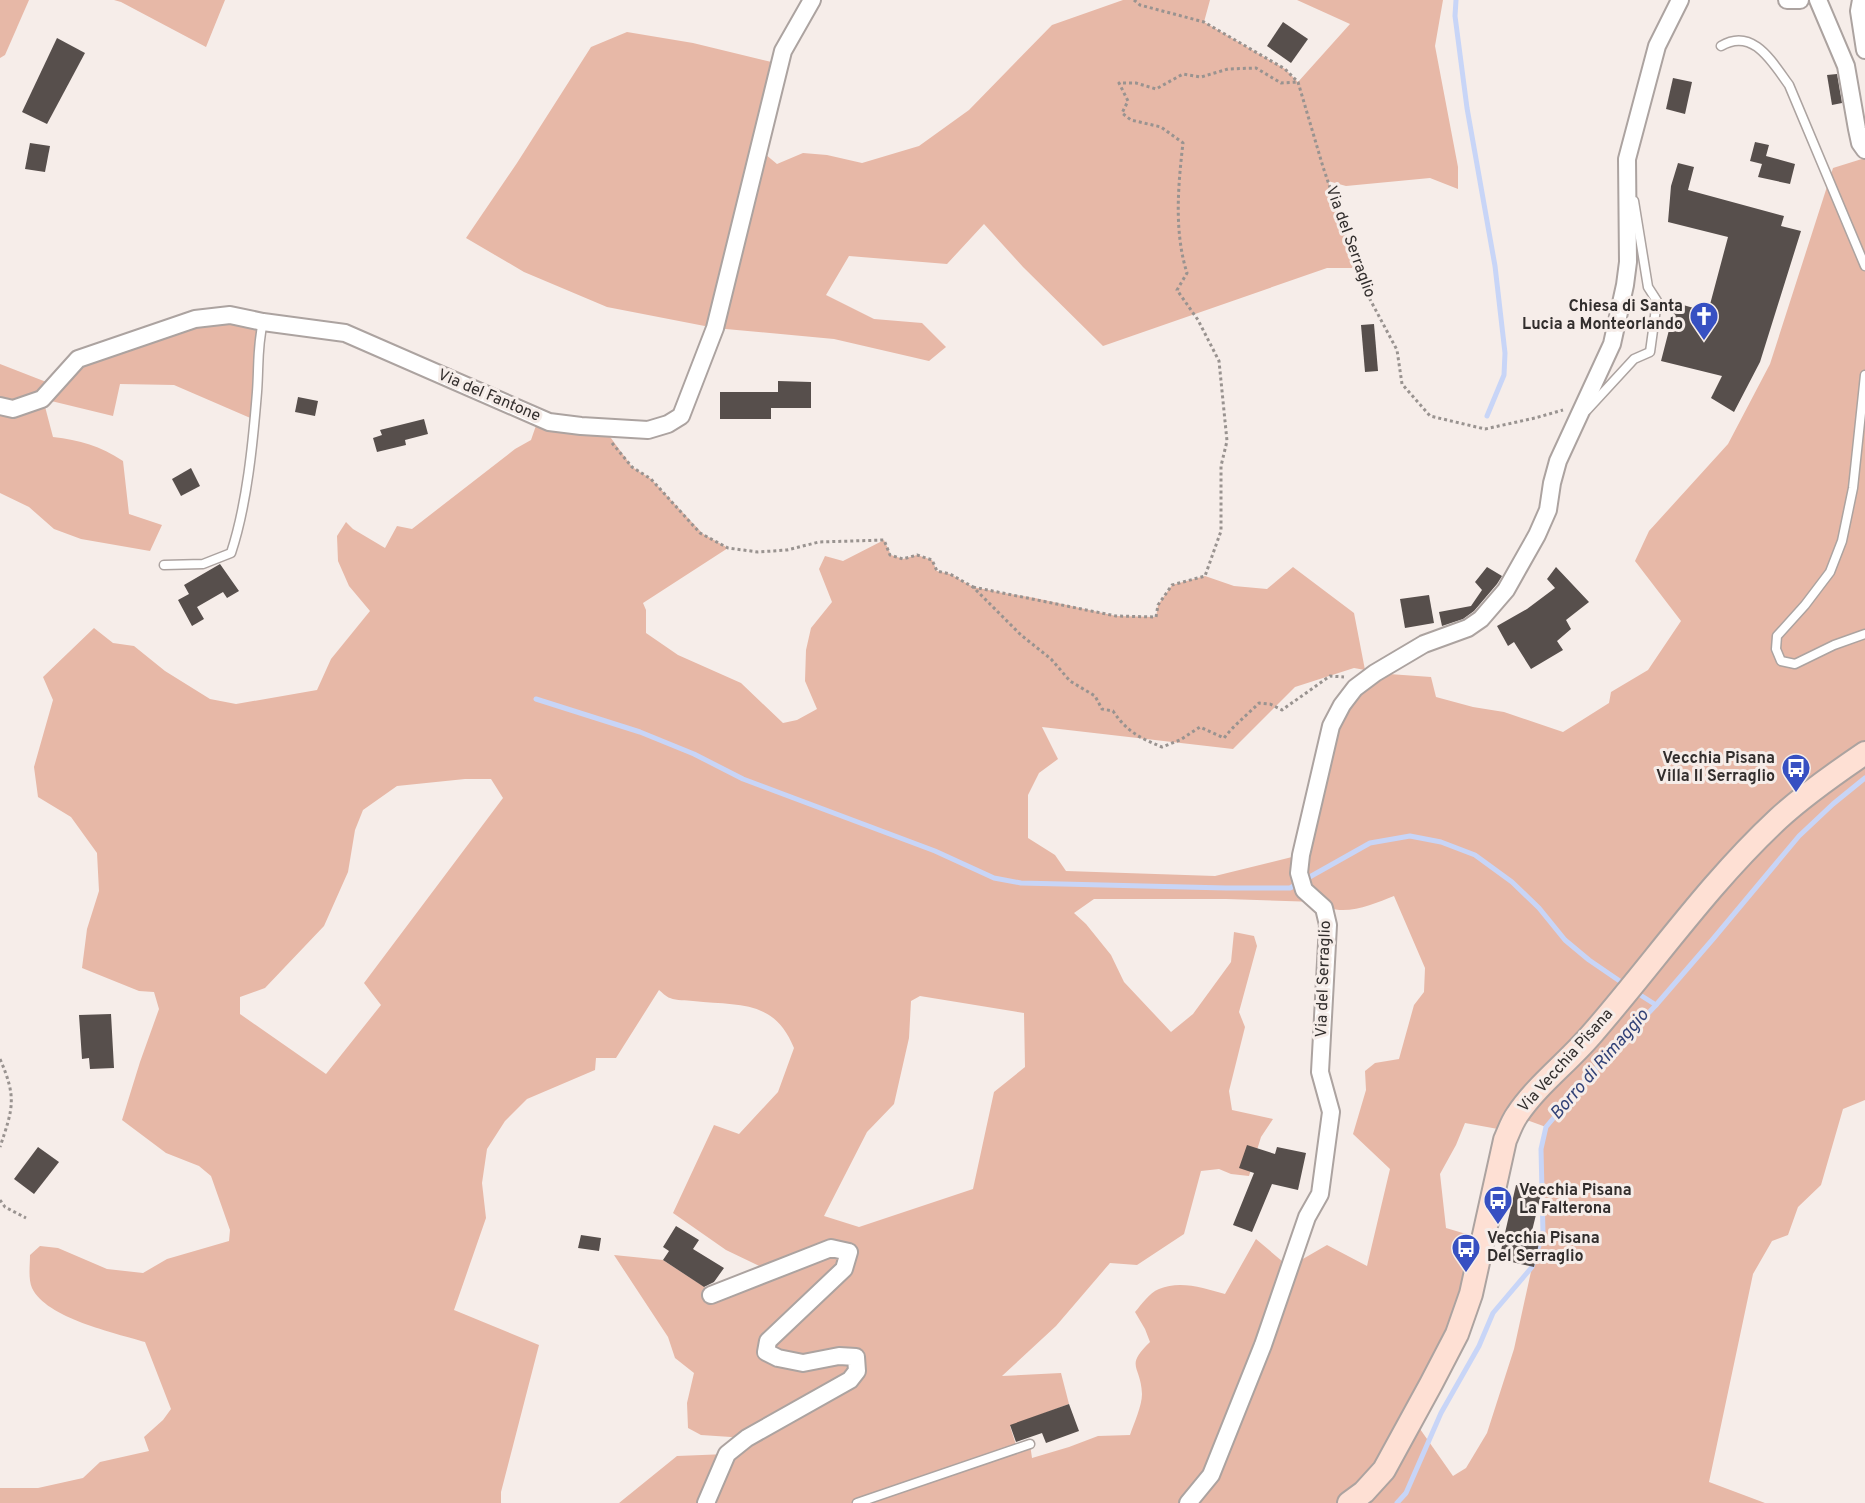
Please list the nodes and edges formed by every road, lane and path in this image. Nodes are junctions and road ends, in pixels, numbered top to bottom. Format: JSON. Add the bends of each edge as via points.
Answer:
{"nodes":[{"id":1,"x":812,"y":0,"type":"edge"},
{"id":2,"x":1134,"y":0,"type":"edge"},
{"id":3,"x":1680,"y":0,"type":"edge"},
{"id":4,"x":1787,"y":0,"type":"edge"},
{"id":5,"x":1800,"y":0,"type":"edge"},
{"id":6,"x":1818,"y":0,"type":"edge"},
{"id":7,"x":1861,"y":0,"type":"edge"},
{"id":8,"x":1721,"y":46,"type":"dead end"},
{"id":9,"x":1865,"y":50,"type":"edge"},
{"id":10,"x":1298,"y":82,"type":"junction"},
{"id":11,"x":1865,"y":150,"type":"edge"},
{"id":12,"x":1627,"y":159,"type":"junction"},
{"id":13,"x":1865,"y":266,"type":"edge"},
{"id":14,"x":263,"y":322,"type":"junction"},
{"id":15,"x":1865,"y":375,"type":"edge"},
{"id":16,"x":1585,"y":403,"type":"junction"},
{"id":17,"x":0,"y":406,"type":"edge"},
{"id":18,"x":1572,"y":423,"type":"junction"},
{"id":19,"x":603,"y":427,"type":"junction"},
{"id":20,"x":164,"y":565,"type":"dead end"},
{"id":21,"x":973,"y":587,"type":"junction"},
{"id":22,"x":1865,"y":634,"type":"edge"},
{"id":23,"x":1354,"y":688,"type":"junction"},
{"id":24,"x":1865,"y":753,"type":"edge"},
{"id":25,"x":0,"y":1059,"type":"edge"},
{"id":26,"x":0,"y":1147,"type":"edge"},
{"id":27,"x":0,"y":1200,"type":"edge"},
{"id":28,"x":26,"y":1218,"type":"dead end"},
{"id":29,"x":711,"y":1295,"type":"dead end"},
{"id":30,"x":1030,"y":1444,"type":"dead end"},
{"id":31,"x":706,"y":1503,"type":"edge"},
{"id":32,"x":857,"y":1503,"type":"edge"},
{"id":33,"x":1188,"y":1503,"type":"edge"},
{"id":34,"x":1349,"y":1503,"type":"edge"}],
"edges":[{"from":1,"to":19,"type":"street","name":"Via del Fantone","via":[[783,51],[715,328],[681,416],[648,430]]},
{"from":2,"to":10,"type":"path","via":[[1204,22],[1285,69]]},
{"from":3,"to":12,"type":"street","name":"Via del Serraglio","via":[[1657,46]]},
{"from":4,"to":5,"type":"street"},
{"from":6,"to":11,"type":"street","via":[[1846,66],[1858,136]]},
{"from":7,"to":9,"type":"street"},
{"from":8,"to":13,"type":"lane","via":[[1732,39],[1752,42],[1789,84]]},
{"from":10,"to":16,"type":"path","name":"Via del Serraglio","via":[[1365,290],[1397,350],[1402,384],[1430,416],[1485,429]]},
{"from":10,"to":21,"type":"path","via":[[1281,83],[1256,69],[1228,69],[1201,77],[1183,74],[1156,89],[1119,83],[1128,101],[1122,113],[1131,120],[1161,127],[1183,143],[1179,230],[1180,252],[1187,273],[1177,290],[1219,361],[1227,441],[1221,465],[1221,531],[1205,576],[1172,585],[1158,604],[1156,617],[1116,616]]},
{"from":12,"to":16,"type":"street","name":"Via del Serraglio","via":[[1625,285],[1612,344]]},
{"from":12,"to":18,"type":"lane","via":[[1648,286],[1658,302],[1650,352],[1634,359]]},
{"from":14,"to":17,"type":"street","name":"Via del Fantone","via":[[230,315],[195,319],[78,359],[42,399],[13,409]]},
{"from":14,"to":19,"type":"street","name":"Via del Fantone","via":[[345,333],[549,422]]},
{"from":14,"to":20,"type":"lane","via":[[246,486],[231,553],[203,564]]},
{"from":15,"to":22,"type":"lane","via":[[1853,488],[1842,541],[1830,572],[1777,636],[1776,649],[1781,661],[1795,664]]},
{"from":16,"to":18,"type":"street","name":"Via del Serraglio"},
{"from":18,"to":23,"type":"street","name":"Via del Serraglio","via":[[1558,461],[1548,510],[1506,590],[1468,628],[1424,644]]},
{"from":19,"to":21,"type":"path","via":[[632,467],[651,478],[700,533],[728,548],[758,552],[819,542],[884,540],[890,555],[903,559],[917,555],[932,560],[937,571]]},
{"from":21,"to":23,"type":"path","via":[[1070,681],[1095,696],[1102,709],[1113,711],[1124,727],[1162,747],[1200,727],[1224,738],[1259,703],[1282,710],[1330,676],[1354,679]]},
{"from":23,"to":33,"type":"street","name":"Via del Serraglio","via":[[1330,726],[1299,873],[1304,890],[1324,908],[1328,925],[1320,1072],[1331,1112],[1320,1194],[1211,1475]]},
{"from":24,"to":34,"type":"main road","name":"Via Vecchia Pisana","via":[[1759,838],[1516,1116],[1505,1140],[1471,1294],[1457,1334],[1384,1470]]},
{"from":25,"to":26,"type":"path","via":[[10,1083],[11,1112]]},
{"from":27,"to":28,"type":"path"},
{"from":29,"to":31,"type":"street","via":[[831,1248],[849,1252],[844,1269],[768,1341],[766,1352],[803,1363],[856,1357],[857,1371],[850,1380],[747,1438],[728,1454]]},
{"from":30,"to":32,"type":"lane"}]}
